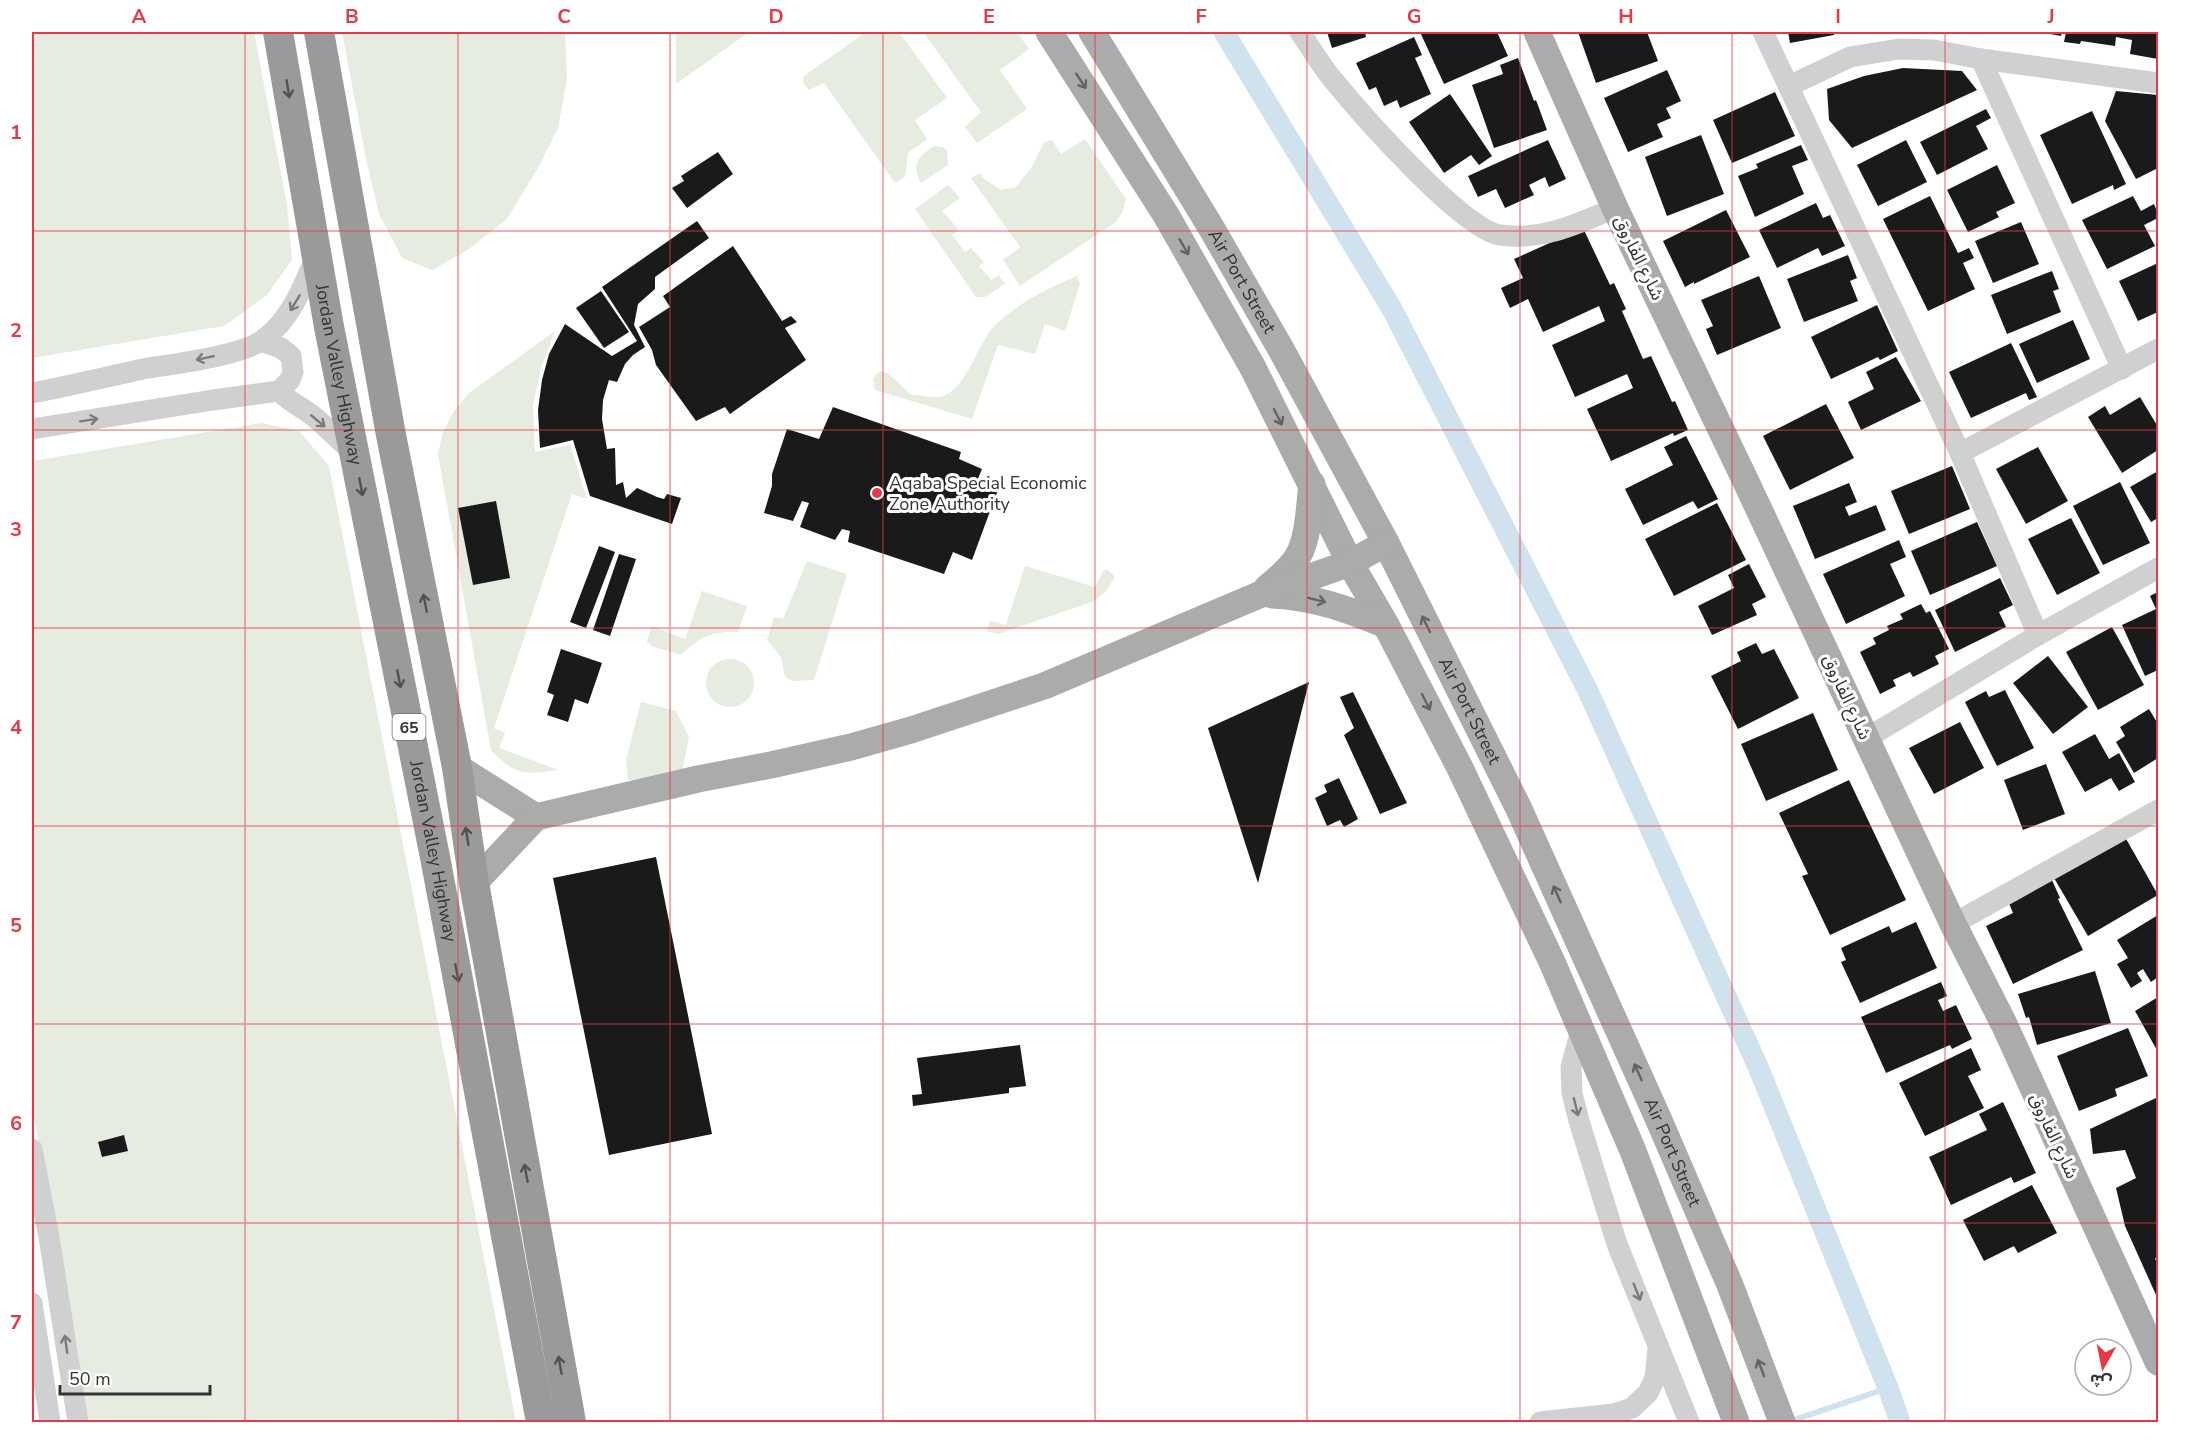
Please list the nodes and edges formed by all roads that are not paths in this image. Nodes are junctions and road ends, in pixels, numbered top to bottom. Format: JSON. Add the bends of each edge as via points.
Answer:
{"nodes":[{"id":1,"x":278,"y":32,"type":"edge"},
{"id":2,"x":319,"y":32,"type":"edge"},
{"id":3,"x":1050,"y":32,"type":"edge"},
{"id":4,"x":1092,"y":32,"type":"edge"},
{"id":5,"x":1300,"y":32,"type":"edge"},
{"id":6,"x":1537,"y":32,"type":"edge"},
{"id":7,"x":1763,"y":32,"type":"edge"},
{"id":8,"x":1981,"y":59,"type":"junction"},
{"id":9,"x":2158,"y":83,"type":"edge"},
{"id":10,"x":1789,"y":86,"type":"junction"},
{"id":11,"x":1615,"y":208,"type":"junction"},
{"id":12,"x":316,"y":256,"type":"junction"},
{"id":13,"x":375,"y":340,"type":"junction"},
{"id":14,"x":261,"y":341,"type":"junction"},
{"id":15,"x":333,"y":348,"type":"junction"},
{"id":16,"x":2158,"y":349,"type":"edge"},
{"id":17,"x":2122,"y":369,"type":"junction"},
{"id":18,"x":279,"y":392,"type":"junction"},
{"id":19,"x":32,"y":393,"type":"edge"},
{"id":20,"x":32,"y":429,"type":"edge"},
{"id":21,"x":1960,"y":453,"type":"junction"},
{"id":22,"x":355,"y":455,"type":"junction"},
{"id":23,"x":1312,"y":484,"type":"junction"},
{"id":24,"x":1386,"y":543,"type":"junction"},
{"id":25,"x":1350,"y":563,"type":"junction"},
{"id":26,"x":2158,"y":568,"type":"edge"},
{"id":27,"x":1259,"y":595,"type":"junction"},
{"id":28,"x":1386,"y":625,"type":"junction"},
{"id":29,"x":2038,"y":635,"type":"junction"},
{"id":30,"x":1867,"y":738,"type":"junction"},
{"id":31,"x":457,"y":767,"type":"junction"},
{"id":32,"x":536,"y":817,"type":"junction"},
{"id":33,"x":2156,"y":819,"type":"edge"},
{"id":34,"x":474,"y":883,"type":"junction"},
{"id":35,"x":1953,"y":924,"type":"junction"},
{"id":36,"x":1581,"y":1030,"type":"junction"},
{"id":37,"x":32,"y":1149,"type":"edge"},
{"id":38,"x":32,"y":1303,"type":"edge"},
{"id":39,"x":1659,"y":1345,"type":"junction"},
{"id":40,"x":2158,"y":1362,"type":"edge"},
{"id":41,"x":1623,"y":1418,"type":"edge"},
{"id":42,"x":558,"y":1421,"type":"edge"},
{"id":43,"x":50,"y":1422,"type":"edge"},
{"id":44,"x":78,"y":1422,"type":"edge"},
{"id":45,"x":1540,"y":1422,"type":"edge"},
{"id":46,"x":1689,"y":1422,"type":"edge"},
{"id":47,"x":1736,"y":1422,"type":"edge"},
{"id":48,"x":1782,"y":1422,"type":"edge"}],
"edges":[{"from":1,"to":12,"type":"highway","name":"Jordan Valley Highway","number":"65","one_way":true},
{"from":2,"to":13,"type":"highway","name":"Jordan Valley Highway","number":"65"},
{"from":3,"to":23,"type":"main road","name":"Air Port Street","one_way":true,"via":[[1166,215],[1253,368]]},
{"from":4,"to":24,"type":"main road","name":"Air Port Street","via":[[1212,229]]},
{"from":5,"to":11,"type":"street","via":[[1332,79],[1367,119],[1463,216],[1497,235],[1520,237],[1558,232]]},
{"from":6,"to":11,"type":"main road","name":"شارع الفاروق"},
{"from":7,"to":10,"type":"street"},
{"from":8,"to":9,"type":"street"},
{"from":8,"to":10,"type":"street","via":[[1899,48],[1850,57]]},
{"from":8,"to":17,"type":"street"},
{"from":10,"to":21,"type":"street"},
{"from":11,"to":30,"type":"main road","name":"شارع الفاروق"},
{"from":12,"to":14,"type":"street","one_way":true,"via":[[294,306]]},
{"from":12,"to":15,"type":"highway","name":"Jordan Valley Highway","number":"65"},
{"from":13,"to":15,"type":"highway"},
{"from":31,"to":13,"type":"highway","name":"Jordan Valley Highway","number":"65","one_way":true},
{"from":14,"to":18,"type":"street","via":[[291,356],[290,381]]},
{"from":14,"to":19,"type":"street","one_way":true,"via":[[201,359]]},
{"from":15,"to":22,"type":"highway","name":"Jordan Valley Highway","number":"65"},
{"from":16,"to":17,"type":"street"},
{"from":17,"to":21,"type":"street"},
{"from":20,"to":18,"type":"street","one_way":true},
{"from":18,"to":22,"type":"street","one_way":true,"via":[[324,425]]},
{"from":21,"to":29,"type":"street"},
{"from":22,"to":42,"type":"highway","name":"Jordan Valley Highway","number":"65","one_way":true,"via":[[435,857]]},
{"from":23,"to":25,"type":"main road","name":"Air Port Street"},
{"from":23,"to":27,"type":"main road","via":[[1298,556]]},
{"from":24,"to":25,"type":"main road"},
{"from":48,"to":24,"type":"main road","name":"Air Port Street","one_way":true,"via":[[1730,1285],[1622,1036],[1519,809]]},
{"from":25,"to":27,"type":"main road"},
{"from":25,"to":28,"type":"main road","name":"Air Port Street"},
{"from":26,"to":29,"type":"street"},
{"from":27,"to":28,"type":"main road","one_way":true,"via":[[1322,601]]},
{"from":27,"to":32,"type":"main road","via":[[1044,686],[911,730],[840,750]]},
{"from":28,"to":36,"type":"main road","name":"Air Port Street","one_way":true,"via":[[1460,768]]},
{"from":29,"to":30,"type":"street"},
{"from":30,"to":35,"type":"main road","name":"شارع الفاروق"},
{"from":31,"to":32,"type":"main road"},
{"from":34,"to":31,"type":"highway","name":"Jordan Valley Highway","number":"65","one_way":true},
{"from":32,"to":34,"type":"main road"},
{"from":33,"to":35,"type":"street"},
{"from":42,"to":34,"type":"highway","name":"Jordan Valley Highway","number":"65","one_way":true},
{"from":35,"to":40,"type":"main road","name":"شارع الفاروق","via":[[2004,1024]]},
{"from":36,"to":39,"type":"street","one_way":true,"via":[[1571,1067],[1572,1093],[1617,1244]]},
{"from":36,"to":47,"type":"main road","name":"Air Port Street","via":[[1665,1232]]},
{"from":44,"to":37,"type":"street","one_way":true},
{"from":38,"to":43,"type":"street"},
{"from":39,"to":41,"type":"street","via":[[1655,1378],[1648,1393]]},
{"from":39,"to":46,"type":"street"},
{"from":41,"to":45,"type":"street"}]}
